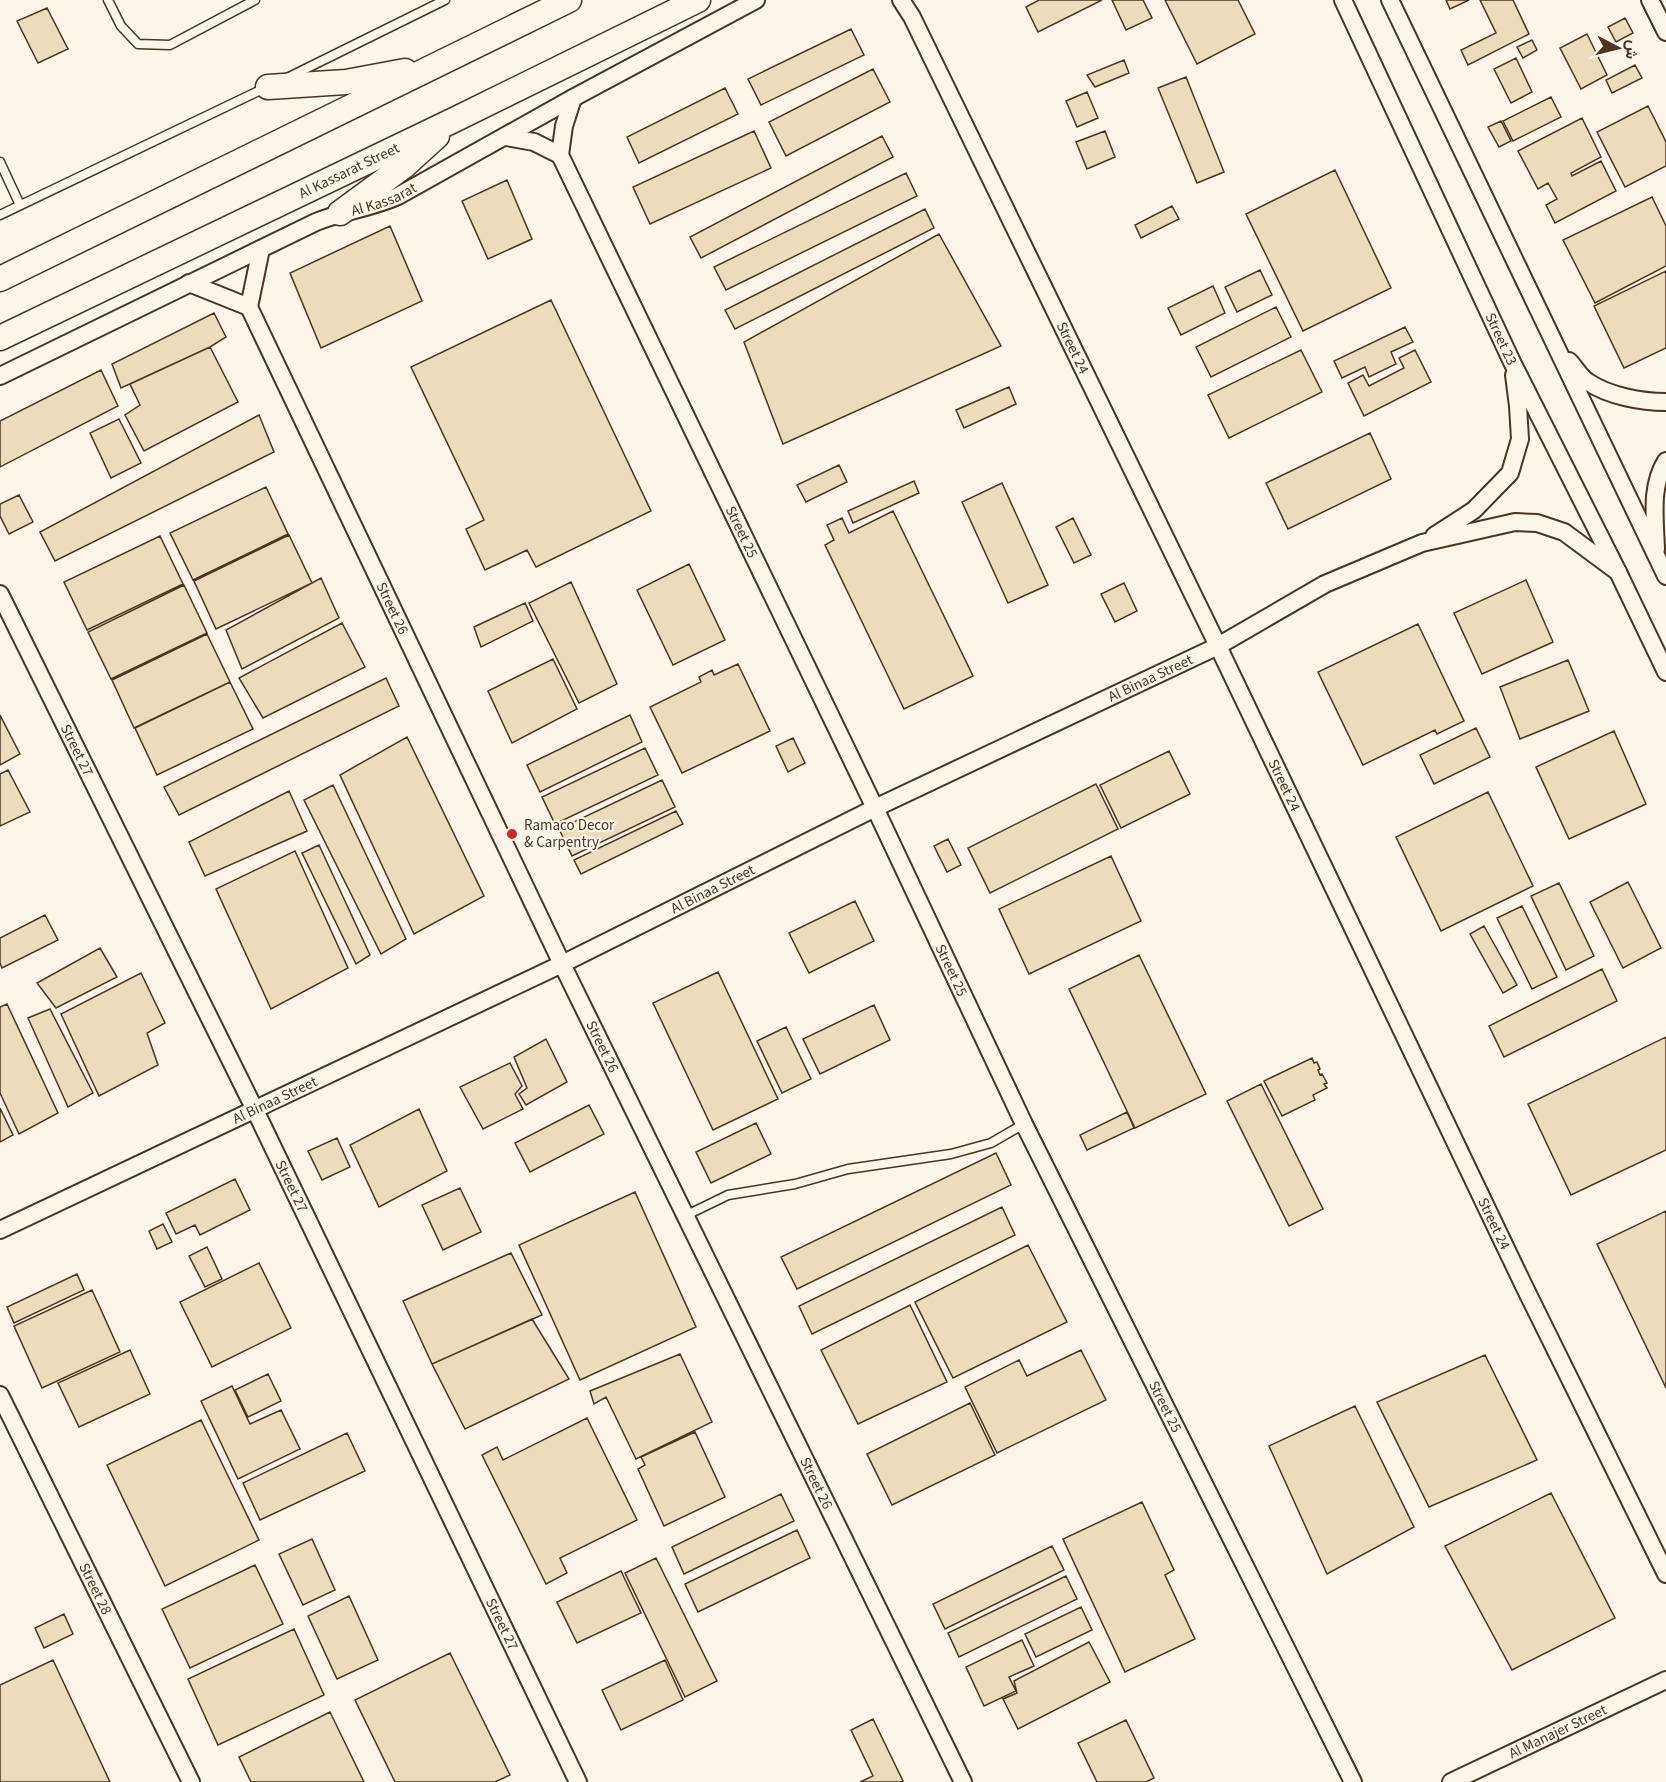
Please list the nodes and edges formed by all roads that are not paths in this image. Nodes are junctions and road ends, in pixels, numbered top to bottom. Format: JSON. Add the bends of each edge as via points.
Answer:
{"nodes":[{"id":1,"x":108,"y":0,"type":"edge"},
{"id":2,"x":255,"y":0,"type":"edge"},
{"id":3,"x":446,"y":0,"type":"edge"},
{"id":4,"x":569,"y":0,"type":"edge"},
{"id":5,"x":698,"y":0,"type":"edge"},
{"id":6,"x":756,"y":0,"type":"edge"},
{"id":7,"x":901,"y":0,"type":"edge"},
{"id":8,"x":1343,"y":0,"type":"edge"},
{"id":9,"x":1390,"y":0,"type":"edge"},
{"id":10,"x":1650,"y":0,"type":"edge"},
{"id":11,"x":1666,"y":32,"type":"edge"},
{"id":12,"x":436,"y":65,"type":"junction"},
{"id":13,"x":268,"y":87,"type":"junction"},
{"id":14,"x":573,"y":99,"type":"junction"},
{"id":15,"x":456,"y":119,"type":"junction"},
{"id":16,"x":506,"y":137,"type":"junction"},
{"id":17,"x":560,"y":155,"type":"junction"},
{"id":18,"x":0,"y":162,"type":"edge"},
{"id":19,"x":20,"y":205,"type":"junction"},
{"id":20,"x":340,"y":213,"type":"junction"},
{"id":21,"x":0,"y":215,"type":"edge"},
{"id":22,"x":261,"y":249,"type":"junction"},
{"id":23,"x":0,"y":279,"type":"edge"},
{"id":24,"x":189,"y":283,"type":"junction"},
{"id":25,"x":249,"y":307,"type":"junction"},
{"id":26,"x":0,"y":338,"type":"edge"},
{"id":27,"x":1554,"y":341,"type":"junction"},
{"id":28,"x":1512,"y":362,"type":"junction"},
{"id":29,"x":0,"y":376,"type":"edge"},
{"id":30,"x":1666,"y":402,"type":"edge"},
{"id":31,"x":1666,"y":460,"type":"edge"},
{"id":32,"x":1422,"y":543,"type":"junction"},
{"id":33,"x":1656,"y":555,"type":"junction"},
{"id":34,"x":1618,"y":572,"type":"junction"},
{"id":35,"x":1666,"y":576,"type":"edge"},
{"id":36,"x":0,"y":594,"type":"edge"},
{"id":37,"x":1218,"y":646,"type":"junction"},
{"id":38,"x":1666,"y":672,"type":"edge"},
{"id":39,"x":875,"y":808,"type":"junction"},
{"id":40,"x":562,"y":964,"type":"junction"},
{"id":41,"x":255,"y":1110,"type":"junction"},
{"id":42,"x":1024,"y":1124,"type":"junction"},
{"id":43,"x":687,"y":1215,"type":"junction"},
{"id":44,"x":0,"y":1230,"type":"edge"},
{"id":45,"x":0,"y":1395,"type":"edge"},
{"id":46,"x":1666,"y":1574,"type":"edge"},
{"id":47,"x":1666,"y":1680,"type":"edge"},
{"id":48,"x":191,"y":1782,"type":"edge"},
{"id":49,"x":578,"y":1782,"type":"edge"},
{"id":50,"x":963,"y":1782,"type":"edge"},
{"id":51,"x":1353,"y":1782,"type":"edge"},
{"id":52,"x":1451,"y":1782,"type":"edge"}],
"edges":[{"from":1,"to":2,"type":"lane","via":[[120,26],[138,44],[170,45]]},
{"from":3,"to":13,"type":"lane"},
{"from":4,"to":12,"type":"street"},
{"from":5,"to":15,"type":"street","name":"Al Kassarat Street"},
{"from":6,"to":14,"type":"street","name":"Al Kassarat"},
{"from":7,"to":37,"type":"street","name":"Street 24"},
{"from":8,"to":28,"type":"street","name":"Street 23"},
{"from":9,"to":27,"type":"street"},
{"from":10,"to":11,"type":"street"},
{"from":12,"to":13,"type":"street","via":[[346,82]]},
{"from":12,"to":23,"type":"street"},
{"from":13,"to":19,"type":"lane"},
{"from":14,"to":16,"type":"street","name":"Al Kassarat"},
{"from":14,"to":17,"type":"street"},
{"from":15,"to":20,"type":"street","via":[[404,166]]},
{"from":15,"to":26,"type":"street","name":"Al Kassarat Street"},
{"from":16,"to":17,"type":"street","via":[[534,142]]},
{"from":16,"to":20,"type":"street","name":"Al Kassarat","via":[[374,207]]},
{"from":17,"to":39,"type":"street","name":"Street 25"},
{"from":18,"to":19,"type":"lane"},
{"from":19,"to":21,"type":"lane"},
{"from":20,"to":22,"type":"street","name":"Al Kassarat"},
{"from":22,"to":24,"type":"street","name":"Al Kassarat"},
{"from":22,"to":25,"type":"street"},
{"from":24,"to":25,"type":"street"},
{"from":24,"to":29,"type":"street","name":"Al Kassarat"},
{"from":25,"to":40,"type":"street","name":"Street 26"},
{"from":27,"to":30,"type":"street","via":[[1586,382],[1634,399]]},
{"from":27,"to":33,"type":"street"},
{"from":28,"to":32,"type":"street","name":"Al Binaa Street","via":[[1520,439],[1510,473],[1474,510]]},
{"from":28,"to":34,"type":"street","name":"Street 23"},
{"from":31,"to":33,"type":"street","via":[[1654,496]]},
{"from":32,"to":34,"type":"street","name":"Al Binaa Street","via":[[1515,522],[1537,524],[1571,536]]},
{"from":32,"to":37,"type":"street","name":"Al Binaa Street","via":[[1325,584]]},
{"from":33,"to":35,"type":"street"},
{"from":34,"to":38,"type":"street","name":"Street 23"},
{"from":36,"to":41,"type":"street","name":"Street 27"},
{"from":37,"to":39,"type":"street","name":"Al Binaa Street"},
{"from":37,"to":46,"type":"street","name":"Street 24"},
{"from":39,"to":40,"type":"street","name":"Al Binaa Street"},
{"from":39,"to":42,"type":"street","name":"Street 25"},
{"from":40,"to":41,"type":"street","name":"Al Binaa Street"},
{"from":40,"to":43,"type":"street","name":"Street 26"},
{"from":41,"to":44,"type":"street","name":"Al Binaa Street"},
{"from":41,"to":49,"type":"street","name":"Street 27"},
{"from":42,"to":43,"type":"lane","via":[[991,1143],[951,1154],[848,1169],[795,1184],[728,1195]]},
{"from":42,"to":51,"type":"street","name":"Street 25"},
{"from":43,"to":50,"type":"street","name":"Street 26"},
{"from":45,"to":48,"type":"street","name":"Street 28"},
{"from":47,"to":52,"type":"street","name":"Al Manajer Street"}]}
